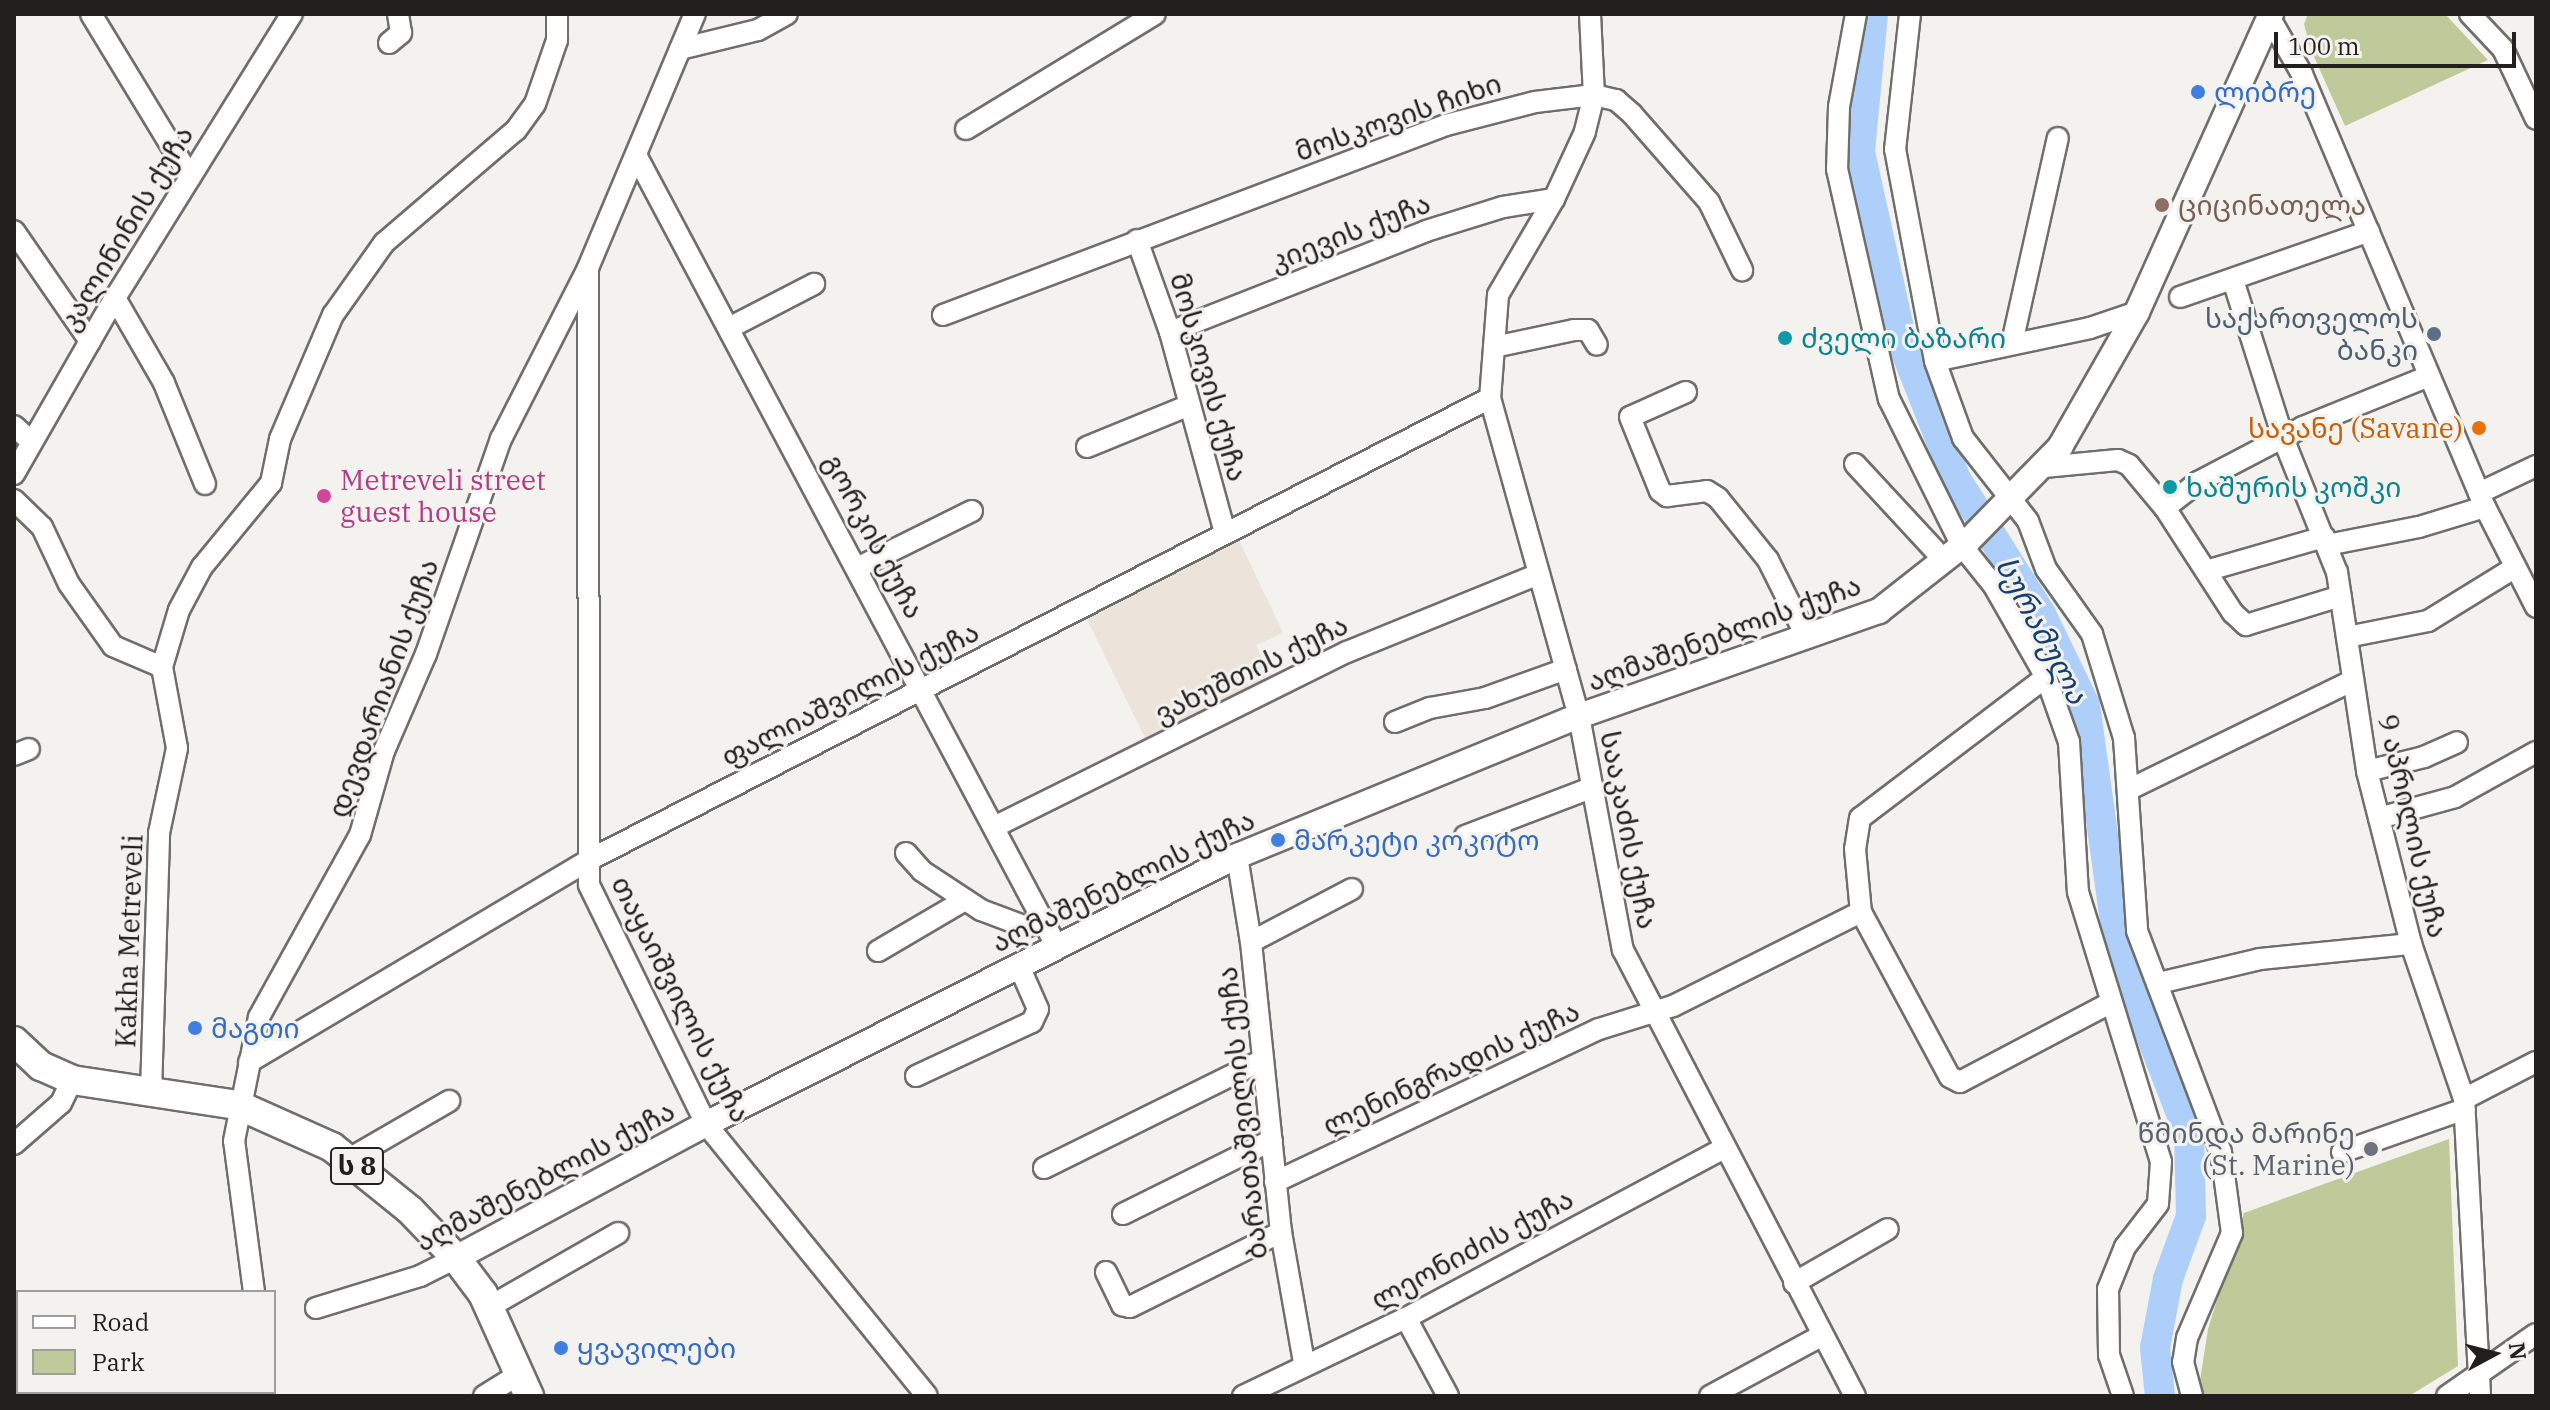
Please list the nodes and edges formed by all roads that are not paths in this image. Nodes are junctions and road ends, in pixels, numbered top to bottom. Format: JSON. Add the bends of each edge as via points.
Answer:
{"nodes":[{"id":1,"x":91,"y":14,"type":"edge"},
{"id":2,"x":292,"y":14,"type":"edge"},
{"id":3,"x":398,"y":14,"type":"edge"},
{"id":4,"x":557,"y":14,"type":"edge"},
{"id":5,"x":695,"y":14,"type":"edge"},
{"id":6,"x":787,"y":14,"type":"edge"},
{"id":7,"x":1155,"y":14,"type":"edge"},
{"id":8,"x":1590,"y":14,"type":"edge"},
{"id":9,"x":1856,"y":14,"type":"edge"},
{"id":10,"x":1910,"y":14,"type":"edge"},
{"id":11,"x":2470,"y":14,"type":"edge"},
{"id":12,"x":2268,"y":15,"type":"edge"},
{"id":13,"x":389,"y":43,"type":"dead end"},
{"id":14,"x":680,"y":49,"type":"junction"},
{"id":15,"x":1594,"y":95,"type":"junction"},
{"id":16,"x":2536,"y":119,"type":"edge"},
{"id":17,"x":966,"y":129,"type":"dead end"},
{"id":18,"x":2058,"y":138,"type":"dead end"},
{"id":19,"x":636,"y":155,"type":"junction"},
{"id":20,"x":190,"y":177,"type":"junction"},
{"id":21,"x":1554,"y":199,"type":"junction"},
{"id":22,"x":14,"y":231,"type":"edge"},
{"id":23,"x":2369,"y":231,"type":"junction"},
{"id":24,"x":1137,"y":240,"type":"junction"},
{"id":25,"x":588,"y":268,"type":"junction"},
{"id":26,"x":1742,"y":270,"type":"dead end"},
{"id":27,"x":2233,"y":280,"type":"junction"},
{"id":28,"x":814,"y":284,"type":"dead end"},
{"id":29,"x":2180,"y":297,"type":"dead end"},
{"id":30,"x":115,"y":298,"type":"junction"},
{"id":31,"x":2137,"y":312,"type":"junction"},
{"id":32,"x":943,"y":315,"type":"dead end"},
{"id":33,"x":729,"y":328,"type":"junction"},
{"id":34,"x":1170,"y":332,"type":"junction"},
{"id":35,"x":90,"y":341,"type":"junction"},
{"id":36,"x":2012,"y":343,"type":"junction"},
{"id":37,"x":1597,"y":345,"type":"dead end"},
{"id":38,"x":1494,"y":347,"type":"junction"},
{"id":39,"x":1935,"y":361,"type":"junction"},
{"id":40,"x":2429,"y":376,"type":"junction"},
{"id":41,"x":1686,"y":392,"type":"dead end"},
{"id":42,"x":1490,"y":398,"type":"junction"},
{"id":43,"x":1190,"y":405,"type":"junction"},
{"id":44,"x":14,"y":426,"type":"edge"},
{"id":45,"x":2283,"y":438,"type":"junction"},
{"id":46,"x":32,"y":442,"type":"junction"},
{"id":47,"x":1087,"y":447,"type":"dead end"},
{"id":48,"x":1855,"y":464,"type":"dead end"},
{"id":49,"x":2536,"y":466,"type":"edge"},
{"id":50,"x":2044,"y":467,"type":"junction"},
{"id":51,"x":14,"y":474,"type":"edge"},
{"id":52,"x":205,"y":484,"type":"dead end"},
{"id":53,"x":14,"y":500,"type":"edge"},
{"id":54,"x":2482,"y":500,"type":"junction"},
{"id":55,"x":2008,"y":502,"type":"junction"},
{"id":56,"x":2165,"y":508,"type":"junction"},
{"id":57,"x":972,"y":511,"type":"dead end"},
{"id":58,"x":1224,"y":530,"type":"junction"},
{"id":59,"x":2326,"y":541,"type":"junction"},
{"id":60,"x":1958,"y":549,"type":"junction"},
{"id":61,"x":859,"y":567,"type":"junction"},
{"id":62,"x":2514,"y":568,"type":"junction"},
{"id":63,"x":2209,"y":570,"type":"junction"},
{"id":64,"x":1539,"y":574,"type":"junction"},
{"id":65,"x":2341,"y":596,"type":"junction"},
{"id":66,"x":2536,"y":607,"type":"edge"},
{"id":67,"x":2347,"y":637,"type":"junction"},
{"id":68,"x":1807,"y":638,"type":"junction"},
{"id":69,"x":162,"y":667,"type":"junction"},
{"id":70,"x":1566,"y":669,"type":"junction"},
{"id":71,"x":2046,"y":677,"type":"junction"},
{"id":72,"x":2353,"y":680,"type":"junction"},
{"id":73,"x":924,"y":689,"type":"junction"},
{"id":74,"x":1579,"y":716,"type":"junction"},
{"id":75,"x":1395,"y":722,"type":"dead end"},
{"id":76,"x":2457,"y":742,"type":"dead end"},
{"id":77,"x":2536,"y":752,"type":"edge"},
{"id":78,"x":2367,"y":771,"type":"junction"},
{"id":79,"x":1593,"y":787,"type":"junction"},
{"id":80,"x":2130,"y":789,"type":"junction"},
{"id":81,"x":2379,"y":818,"type":"junction"},
{"id":82,"x":994,"y":827,"type":"junction"},
{"id":83,"x":1465,"y":836,"type":"dead end"},
{"id":84,"x":906,"y":853,"type":"dead end"},
{"id":85,"x":1237,"y":856,"type":"junction"},
{"id":86,"x":591,"y":859,"type":"junction"},
{"id":87,"x":1352,"y":889,"type":"dead end"},
{"id":88,"x":965,"y":900,"type":"junction"},
{"id":89,"x":1861,"y":912,"type":"junction"},
{"id":90,"x":1043,"y":920,"type":"junction"},
{"id":91,"x":1251,"y":942,"type":"junction"},
{"id":92,"x":2411,"y":944,"type":"junction"},
{"id":93,"x":1057,"y":947,"type":"junction"},
{"id":94,"x":878,"y":951,"type":"dead end"},
{"id":95,"x":1019,"y":966,"type":"junction"},
{"id":96,"x":2159,"y":983,"type":"junction"},
{"id":97,"x":2110,"y":1003,"type":"junction"},
{"id":98,"x":1653,"y":1011,"type":"junction"},
{"id":99,"x":14,"y":1041,"type":"edge"},
{"id":100,"x":1263,"y":1060,"type":"junction"},
{"id":101,"x":249,"y":1062,"type":"junction"},
{"id":102,"x":2536,"y":1062,"type":"edge"},
{"id":103,"x":916,"y":1076,"type":"dead end"},
{"id":104,"x":72,"y":1080,"type":"junction"},
{"id":105,"x":151,"y":1092,"type":"junction"},
{"id":106,"x":449,"y":1101,"type":"dead end"},
{"id":107,"x":2464,"y":1104,"type":"junction"},
{"id":108,"x":238,"y":1105,"type":"junction"},
{"id":109,"x":706,"y":1124,"type":"junction"},
{"id":110,"x":1272,"y":1140,"type":"junction"},
{"id":111,"x":14,"y":1144,"type":"edge"},
{"id":112,"x":1724,"y":1148,"type":"junction"},
{"id":113,"x":2342,"y":1152,"type":"dead end"},
{"id":114,"x":349,"y":1159,"type":"junction"},
{"id":115,"x":1044,"y":1168,"type":"dead end"},
{"id":116,"x":1275,"y":1182,"type":"junction"},
{"id":117,"x":1123,"y":1214,"type":"dead end"},
{"id":118,"x":1888,"y":1229,"type":"dead end"},
{"id":119,"x":1281,"y":1232,"type":"junction"},
{"id":120,"x":618,"y":1233,"type":"dead end"},
{"id":121,"x":456,"y":1258,"type":"junction"},
{"id":122,"x":1106,"y":1272,"type":"dead end"},
{"id":123,"x":1794,"y":1283,"type":"junction"},
{"id":124,"x":254,"y":1290,"type":"edge"},
{"id":125,"x":489,"y":1307,"type":"junction"},
{"id":126,"x":316,"y":1308,"type":"dead end"},
{"id":127,"x":1406,"y":1318,"type":"junction"},
{"id":128,"x":2536,"y":1334,"type":"edge"},
{"id":129,"x":1823,"y":1335,"type":"junction"},
{"id":130,"x":1304,"y":1363,"type":"junction"},
{"id":131,"x":2478,"y":1371,"type":"junction"},
{"id":132,"x":525,"y":1385,"type":"edge"},
{"id":133,"x":484,"y":1396,"type":"edge"},
{"id":134,"x":927,"y":1396,"type":"edge"},
{"id":135,"x":1243,"y":1396,"type":"edge"},
{"id":136,"x":1448,"y":1396,"type":"edge"},
{"id":137,"x":1710,"y":1396,"type":"edge"},
{"id":138,"x":1855,"y":1396,"type":"edge"},
{"id":139,"x":2123,"y":1396,"type":"edge"},
{"id":140,"x":2192,"y":1396,"type":"edge"},
{"id":141,"x":2447,"y":1396,"type":"edge"},
{"id":142,"x":2480,"y":1396,"type":"edge"}],
"edges":[{"from":1,"to":20,"type":"street"},
{"from":2,"to":20,"type":"street","name":"კალინინის ქუჩა"},
{"from":3,"to":13,"type":"street","via":[[401,33]]},
{"from":4,"to":69,"type":"street","name":"Kakha Metreveli","via":[[557,40],[535,104],[516,130],[384,243],[333,315],[280,439],[271,483],[202,567],[179,610]]},
{"from":5,"to":14,"type":"street"},
{"from":6,"to":14,"type":"street","via":[[758,30]]},
{"from":7,"to":17,"type":"street"},
{"from":8,"to":15,"type":"street","name":"სააკაძის ქუჩა"},
{"from":9,"to":60,"type":"street","via":[[1839,107],[1837,169],[1889,399]]},
{"from":10,"to":39,"type":"street","via":[[1895,149]]},
{"from":11,"to":16,"type":"street","via":[[2503,49]]},
{"from":12,"to":23,"type":"street","via":[[2302,74]]},
{"from":12,"to":31,"type":"main road"},
{"from":14,"to":19,"type":"street"},
{"from":15,"to":21,"type":"street","name":"სააკაძის ქუჩა","via":[[1585,132]]},
{"from":15,"to":24,"type":"street","name":"მოსკოვის ჩიხი","via":[[1535,102],[1446,125]]},
{"from":15,"to":26,"type":"street","via":[[1616,100],[1632,114],[1693,183],[1709,202]]},
{"from":18,"to":36,"type":"street"},
{"from":19,"to":25,"type":"street","name":"დევდარიანის ქუჩა"},
{"from":19,"to":33,"type":"street","name":"გორკის ქუჩა"},
{"from":20,"to":30,"type":"street","name":"კალინინის ქუჩა"},
{"from":21,"to":34,"type":"street","name":"კიევის ქუჩა","via":[[1503,207],[1426,231]]},
{"from":21,"to":38,"type":"street","name":"სააკაძის ქუჩა","via":[[1498,295]]},
{"from":22,"to":35,"type":"street"},
{"from":23,"to":27,"type":"street"},
{"from":23,"to":40,"type":"street"},
{"from":24,"to":32,"type":"street","name":"მოსკოვის ჩიხი"},
{"from":24,"to":34,"type":"street","name":"მოსკოვის ქუჩა"},
{"from":25,"to":86,"type":"street","name":"თაყაიშვილის ქუჩა"},
{"from":25,"to":101,"type":"street","name":"დევდარიანის ქუჩა","via":[[501,439],[426,654],[384,751],[360,835],[259,1017]]},
{"from":27,"to":29,"type":"street"},
{"from":27,"to":45,"type":"street","name":"9 აპრილის ქუჩა"},
{"from":28,"to":33,"type":"street"},
{"from":30,"to":35,"type":"street","name":"კალინინის ქუჩა"},
{"from":30,"to":52,"type":"street","via":[[164,383]]},
{"from":31,"to":36,"type":"street","via":[[2090,328]]},
{"from":31,"to":50,"type":"main road","via":[[2092,398]]},
{"from":33,"to":61,"type":"street","name":"გორკის ქუჩა"},
{"from":34,"to":43,"type":"street","name":"მოსკოვის ქუჩა"},
{"from":35,"to":46,"type":"street","name":"კალინინის ქუჩა"},
{"from":36,"to":39,"type":"street"},
{"from":37,"to":38,"type":"street","via":[[1588,330],[1574,330]]},
{"from":38,"to":42,"type":"street","name":"სააკაძის ქუჩა"},
{"from":39,"to":55,"type":"street","via":[[1963,438]]},
{"from":40,"to":45,"type":"street"},
{"from":40,"to":54,"type":"street"},
{"from":41,"to":68,"type":"street","via":[[1630,417],[1660,491],[1667,496],[1713,492],[1768,560]]},
{"from":42,"to":58,"type":"street","name":"ფალიაშვილის ქუჩა"},
{"from":42,"to":64,"type":"street","name":"სააკაძის ქუჩა"},
{"from":43,"to":47,"type":"street"},
{"from":43,"to":58,"type":"street","name":"მოსკოვის ქუჩა"},
{"from":44,"to":46,"type":"street"},
{"from":45,"to":56,"type":"street","via":[[2198,482]]},
{"from":45,"to":59,"type":"street","name":"9 აპრილის ქუჩა"},
{"from":46,"to":51,"type":"street","name":"კალინინის ქუჩა"},
{"from":48,"to":60,"type":"street"},
{"from":49,"to":54,"type":"street"},
{"from":50,"to":55,"type":"main road"},
{"from":50,"to":56,"type":"street","via":[[2124,462]]},
{"from":53,"to":69,"type":"street","via":[[42,527],[69,584],[113,646]]},
{"from":54,"to":59,"type":"street","via":[[2419,527]]},
{"from":54,"to":62,"type":"street"},
{"from":55,"to":60,"type":"main road","name":"აღმაშენებლის ქუჩა"},
{"from":55,"to":80,"type":"street","via":[[2028,521],[2046,569],[2092,634],[2124,738]]},
{"from":56,"to":63,"type":"street"},
{"from":57,"to":61,"type":"street"},
{"from":58,"to":73,"type":"street","name":"ფალიაშვილის ქუჩა"},
{"from":59,"to":63,"type":"street"},
{"from":59,"to":65,"type":"street","name":"9 აპრილის ქუჩა"},
{"from":60,"to":68,"type":"main road","name":"აღმაშენებლის ქუჩა","via":[[1879,611]]},
{"from":60,"to":71,"type":"street","via":[[1994,586]]},
{"from":61,"to":73,"type":"street","name":"გორკის ქუჩა"},
{"from":62,"to":66,"type":"street"},
{"from":62,"to":67,"type":"street","via":[[2428,621]]},
{"from":63,"to":65,"type":"street","via":[[2233,613],[2246,625]]},
{"from":64,"to":70,"type":"street","name":"სააკაძის ქუჩა"},
{"from":64,"to":82,"type":"street","name":"ვახუშთის ქუჩა","via":[[1347,652]]},
{"from":65,"to":67,"type":"street","name":"9 აპრილის ქუჩა"},
{"from":67,"to":72,"type":"street","name":"9 აპრილის ქუჩა"},
{"from":68,"to":74,"type":"main road","name":"აღმაშენებლის ქუჩა"},
{"from":69,"to":105,"type":"street","name":"Kakha Metreveli","via":[[177,748],[159,833]]},
{"from":70,"to":74,"type":"street","name":"სააკაძის ქუჩა"},
{"from":70,"to":75,"type":"street"},
{"from":71,"to":89,"type":"street","via":[[1860,818],[1855,849]]},
{"from":71,"to":97,"type":"street","via":[[2069,742],[2078,892]]},
{"from":72,"to":78,"type":"street","name":"9 აპრილის ქუჩა"},
{"from":72,"to":80,"type":"street"},
{"from":73,"to":82,"type":"street","name":"გორკის ქუჩა"},
{"from":73,"to":86,"type":"street","name":"ფალიაშვილის ქუჩა"},
{"from":74,"to":79,"type":"street","name":"სააკაძის ქუჩა"},
{"from":74,"to":85,"type":"main road","name":"აღმაშენებლის ქუჩა"},
{"from":76,"to":78,"type":"street","via":[[2424,757]]},
{"from":77,"to":81,"type":"street","via":[[2455,797]]},
{"from":78,"to":81,"type":"street","name":"9 აპრილის ქუჩა"},
{"from":79,"to":83,"type":"street"},
{"from":79,"to":98,"type":"street","name":"სააკაძის ქუჩა","via":[[1623,950]]},
{"from":80,"to":96,"type":"street","via":[[2137,931]]},
{"from":81,"to":92,"type":"street","name":"9 აპრილის ქუჩა"},
{"from":82,"to":90,"type":"street","name":"გორკის ქუჩა"},
{"from":84,"to":88,"type":"street"},
{"from":85,"to":91,"type":"street","name":"ბარათაშვილის ქუჩა"},
{"from":85,"to":93,"type":"main road","name":"აღმაშენებლის ქუჩა"},
{"from":86,"to":101,"type":"street","name":"ფალიაშვილის ქუჩა"},
{"from":86,"to":109,"type":"street","name":"თაყაიშვილის ქუჩა","via":[[589,885]]},
{"from":87,"to":91,"type":"street"},
{"from":88,"to":90,"type":"street","via":[[1026,927]]},
{"from":88,"to":94,"type":"street"},
{"from":89,"to":97,"type":"street","via":[[1950,1077],[1960,1082]]},
{"from":89,"to":98,"type":"street","name":"ლენინგრადის ქუჩა","via":[[1673,1006]]},
{"from":90,"to":93,"type":"street","name":"გორკის ქუჩა"},
{"from":91,"to":100,"type":"street","name":"ბარათაშვილის ქუჩა"},
{"from":92,"to":96,"type":"street","via":[[2260,959]]},
{"from":92,"to":107,"type":"street","name":"9 აპრილის ქუჩა"},
{"from":93,"to":95,"type":"main road","name":"აღმაშენებლის ქუჩა"},
{"from":95,"to":103,"type":"street","via":[[1038,1009],[1032,1022]]},
{"from":95,"to":109,"type":"main road","name":"აღმაშენებლის ქუჩა"},
{"from":96,"to":140,"type":"street","via":[[2221,1152],[2233,1213],[2232,1233],[2187,1338],[2183,1362]]},
{"from":97,"to":139,"type":"street","via":[[2161,1162],[2158,1204],[2125,1247],[2108,1289],[2109,1355]]},
{"from":98,"to":112,"type":"street","name":"სააკაძის ქუჩა"},
{"from":98,"to":116,"type":"street","name":"ლენინგრადის ქუჩა","via":[[1599,1029]]},
{"from":99,"to":104,"type":"highway","number":"ს 8","via":[[41,1066]]},
{"from":100,"to":110,"type":"street","name":"ბარათაშვილის ქუჩა"},
{"from":100,"to":115,"type":"street"},
{"from":101,"to":108,"type":"street","name":"დევდარიანის ქუჩა"},
{"from":102,"to":107,"type":"street"},
{"from":104,"to":105,"type":"highway","number":"ს 8"},
{"from":104,"to":111,"type":"street","via":[[61,1103]]},
{"from":105,"to":108,"type":"highway","number":"ს 8"},
{"from":106,"to":114,"type":"street"},
{"from":107,"to":113,"type":"street"},
{"from":107,"to":131,"type":"street","name":"9 აპრილის ქუჩა"},
{"from":108,"to":114,"type":"highway","number":"ს 8","via":[[300,1129]]},
{"from":108,"to":124,"type":"street","name":"დევდარიანის ქუჩა","via":[[234,1141]]},
{"from":109,"to":121,"type":"main road","name":"აღმაშენებლის ქუჩა"},
{"from":109,"to":134,"type":"street","name":"თაყაიშვილის ქუჩა"},
{"from":110,"to":116,"type":"street","name":"ბარათაშვილის ქუჩა"},
{"from":110,"to":117,"type":"street"},
{"from":112,"to":123,"type":"street","name":"სააკაძის ქუჩა"},
{"from":112,"to":127,"type":"street","name":"ლეონიძის ქუჩა"},
{"from":114,"to":121,"type":"highway","number":"ს 8"},
{"from":116,"to":119,"type":"street","name":"ბარათაშვილის ქუჩა"},
{"from":118,"to":123,"type":"street"},
{"from":119,"to":122,"type":"street","via":[[1130,1307],[1122,1305]]},
{"from":119,"to":130,"type":"street","name":"ბარათაშვილის ქუჩა"},
{"from":120,"to":125,"type":"street"},
{"from":121,"to":125,"type":"highway","number":"ს 8"},
{"from":121,"to":126,"type":"street","name":"აღმაშენებლის ქუჩა","via":[[420,1276]]},
{"from":123,"to":129,"type":"street","name":"სააკაძის ქუჩა"},
{"from":125,"to":132,"type":"highway","number":"ს 8"},
{"from":127,"to":130,"type":"street","name":"ლეონიძის ქუჩა"},
{"from":127,"to":136,"type":"street"},
{"from":128,"to":131,"type":"street"},
{"from":129,"to":137,"type":"street"},
{"from":129,"to":138,"type":"street","name":"სააკაძის ქუჩა"},
{"from":130,"to":135,"type":"street","name":"ლეონიძის ქუჩა"},
{"from":131,"to":141,"type":"street"},
{"from":131,"to":142,"type":"street","name":"9 აპრილის ქუჩა"},
{"from":132,"to":133,"type":"street"}]}
